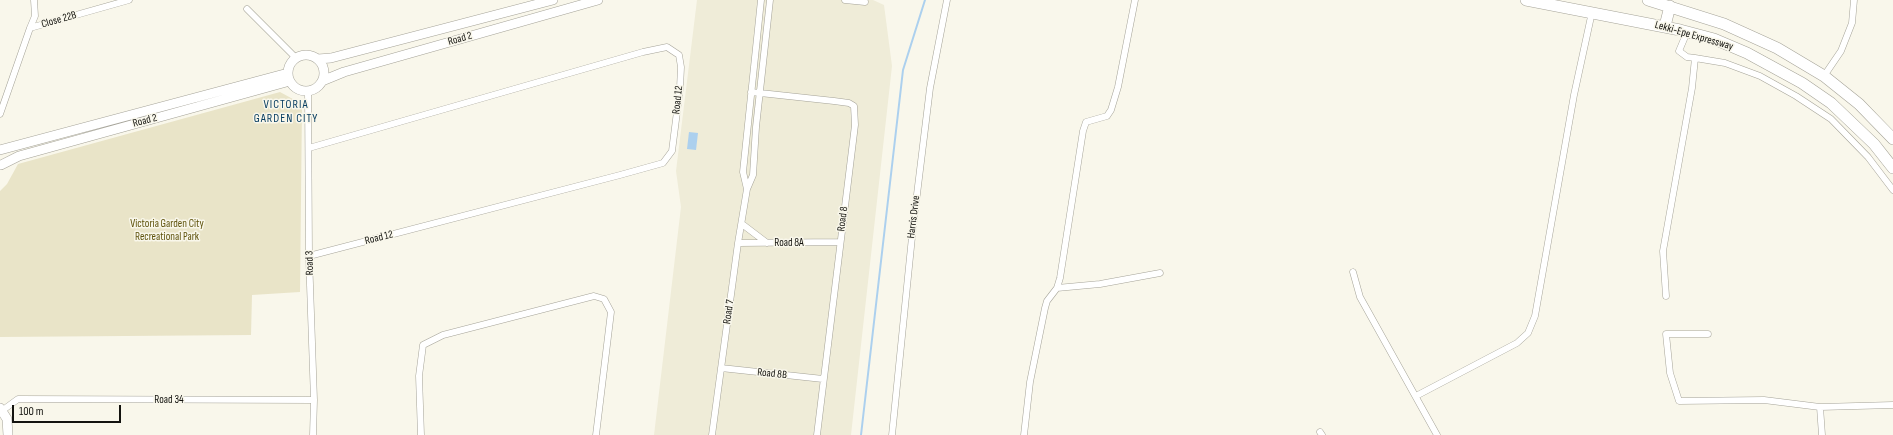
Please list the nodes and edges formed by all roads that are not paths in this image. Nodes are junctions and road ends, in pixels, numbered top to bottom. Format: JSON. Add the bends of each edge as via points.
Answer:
{"nodes":[{"id":1,"x":34,"y":0,"type":"edge"},
{"id":2,"x":129,"y":0,"type":"edge"},
{"id":3,"x":553,"y":0,"type":"edge"},
{"id":4,"x":598,"y":0,"type":"edge"},
{"id":5,"x":761,"y":0,"type":"edge"},
{"id":6,"x":770,"y":0,"type":"edge"},
{"id":7,"x":845,"y":0,"type":"edge"},
{"id":8,"x":947,"y":0,"type":"edge"},
{"id":9,"x":1135,"y":0,"type":"edge"},
{"id":10,"x":1526,"y":0,"type":"edge"},
{"id":11,"x":1648,"y":0,"type":"edge"},
{"id":12,"x":1854,"y":0,"type":"edge"},
{"id":13,"x":865,"y":2,"type":"dead end"},
{"id":14,"x":1670,"y":6,"type":"junction"},
{"id":15,"x":247,"y":9,"type":"dead end"},
{"id":16,"x":1592,"y":12,"type":"junction"},
{"id":17,"x":1665,"y":26,"type":"junction"},
{"id":18,"x":30,"y":28,"type":"junction"},
{"id":19,"x":1687,"y":32,"type":"junction"},
{"id":20,"x":296,"y":58,"type":"junction"},
{"id":21,"x":1695,"y":58,"type":"junction"},
{"id":22,"x":318,"y":59,"type":"junction"},
{"id":23,"x":1824,"y":76,"type":"junction"},
{"id":24,"x":289,"y":77,"type":"junction"},
{"id":25,"x":322,"y":81,"type":"junction"},
{"id":26,"x":308,"y":91,"type":"junction"},
{"id":27,"x":751,"y":92,"type":"junction"},
{"id":28,"x":760,"y":93,"type":"junction"},
{"id":29,"x":0,"y":114,"type":"edge"},
{"id":30,"x":120,"y":123,"type":"junction"},
{"id":31,"x":747,"y":126,"type":"junction"},
{"id":32,"x":756,"y":127,"type":"junction"},
{"id":33,"x":1893,"y":139,"type":"edge"},
{"id":34,"x":309,"y":148,"type":"junction"},
{"id":35,"x":0,"y":150,"type":"edge"},
{"id":36,"x":0,"y":163,"type":"edge"},
{"id":37,"x":1893,"y":168,"type":"edge"},
{"id":38,"x":747,"y":189,"type":"junction"},
{"id":39,"x":1893,"y":190,"type":"edge"},
{"id":40,"x":742,"y":224,"type":"junction"},
{"id":41,"x":840,"y":242,"type":"junction"},
{"id":42,"x":738,"y":243,"type":"junction"},
{"id":43,"x":766,"y":243,"type":"junction"},
{"id":44,"x":309,"y":256,"type":"junction"},
{"id":45,"x":1353,"y":272,"type":"dead end"},
{"id":46,"x":1160,"y":273,"type":"dead end"},
{"id":47,"x":1057,"y":288,"type":"junction"},
{"id":48,"x":1666,"y":296,"type":"dead end"},
{"id":49,"x":1708,"y":334,"type":"dead end"},
{"id":50,"x":721,"y":368,"type":"junction"},
{"id":51,"x":823,"y":379,"type":"junction"},
{"id":52,"x":1416,"y":396,"type":"junction"},
{"id":53,"x":314,"y":400,"type":"junction"},
{"id":54,"x":1893,"y":405,"type":"edge"},
{"id":55,"x":1820,"y":407,"type":"junction"},
{"id":56,"x":1,"y":409,"type":"edge"},
{"id":57,"x":8,"y":435,"type":"edge"},
{"id":58,"x":314,"y":435,"type":"edge"},
{"id":59,"x":421,"y":435,"type":"edge"},
{"id":60,"x":596,"y":435,"type":"edge"},
{"id":61,"x":712,"y":435,"type":"edge"},
{"id":62,"x":817,"y":435,"type":"edge"},
{"id":63,"x":892,"y":435,"type":"edge"},
{"id":64,"x":1024,"y":435,"type":"edge"},
{"id":65,"x":1437,"y":435,"type":"edge"},
{"id":66,"x":1822,"y":435,"type":"edge"}],
"edges":[{"from":1,"to":18,"type":"street","via":[[35,16]]},
{"from":2,"to":18,"type":"street","name":"Close 22B"},
{"from":3,"to":22,"type":"street","name":"Road 2","via":[[331,58]]},
{"from":4,"to":25,"type":"street","name":"Road 2","via":[[344,72]]},
{"from":5,"to":27,"type":"street","name":"Road 7"},
{"from":6,"to":28,"type":"street","name":"Road 7"},
{"from":7,"to":13,"type":"street"},
{"from":8,"to":63,"type":"street","name":"Harris Drive","via":[[930,88]]},
{"from":9,"to":47,"type":"street","via":[[1111,110],[1107,116],[1086,122],[1083,131]]},
{"from":10,"to":16,"type":"highway","name":"Lekki-Epe Expressway"},
{"from":11,"to":14,"type":"highway","name":"Lekki-Epe Expressway"},
{"from":12,"to":23,"type":"street","via":[[1852,23],[1841,51]]},
{"from":14,"to":17,"type":"highway"},
{"from":14,"to":23,"type":"highway","name":"Lekki-Epe Expressway","via":[[1749,34]]},
{"from":15,"to":20,"type":"street"},
{"from":16,"to":17,"type":"highway","name":"Lekki-Epe Expressway"},
{"from":16,"to":52,"type":"street","via":[[1574,95],[1535,316],[1528,333],[1517,342]]},
{"from":17,"to":19,"type":"highway","name":"Lekki-Epe Expressway"},
{"from":18,"to":29,"type":"street","name":"Close 22B"},
{"from":19,"to":21,"type":"street","via":[[1679,51],[1687,57]]},
{"from":19,"to":37,"type":"highway","name":"Lekki-Epe Expressway","via":[[1714,39],[1748,53],[1802,83],[1831,103],[1852,122]]},
{"from":20,"to":22,"type":"street","via":[[308,55]]},
{"from":20,"to":24,"type":"street","via":[[289,67]]},
{"from":21,"to":39,"type":"street","via":[[1725,63],[1760,76],[1831,119],[1868,157]]},
{"from":21,"to":48,"type":"street","via":[[1663,251]]},
{"from":22,"to":25,"type":"street","via":[[324,69]]},
{"from":23,"to":33,"type":"highway","name":"Lekki-Epe Expressway","via":[[1859,104]]},
{"from":24,"to":26,"type":"street","via":[[296,88]]},
{"from":24,"to":30,"type":"street","name":"Road 2"},
{"from":25,"to":26,"type":"street"},
{"from":26,"to":34,"type":"street","name":"Road 3"},
{"from":27,"to":28,"type":"street","name":"Road 8"},
{"from":27,"to":31,"type":"street","name":"Road 7"},
{"from":28,"to":32,"type":"street","name":"Road 7"},
{"from":28,"to":41,"type":"street","name":"Road 8","via":[[841,102],[854,106],[855,125]]},
{"from":30,"to":35,"type":"street","name":"Road 2"},
{"from":30,"to":36,"type":"street","name":"Road 2"},
{"from":31,"to":32,"type":"street"},
{"from":31,"to":38,"type":"street","name":"Road 7","via":[[743,172]]},
{"from":32,"to":38,"type":"street","name":"Road 7","via":[[753,175]]},
{"from":34,"to":44,"type":"street","name":"Road 3"},
{"from":34,"to":44,"type":"street","name":"Road 12","via":[[643,52],[666,47],[679,55],[680,88],[672,151],[663,162]]},
{"from":38,"to":40,"type":"street","name":"Road 7"},
{"from":40,"to":42,"type":"street","name":"Road 7"},
{"from":40,"to":43,"type":"street"},
{"from":41,"to":43,"type":"street","name":"Road 8A"},
{"from":41,"to":51,"type":"street","name":"Road 8"},
{"from":42,"to":43,"type":"street","name":"Road 8A"},
{"from":42,"to":50,"type":"street","name":"Road 7"},
{"from":44,"to":53,"type":"street","name":"Road 3"},
{"from":45,"to":52,"type":"street","via":[[1360,297]]},
{"from":46,"to":47,"type":"street","via":[[1100,284]]},
{"from":47,"to":64,"type":"street","via":[[1045,308],[1030,382]]},
{"from":49,"to":55,"type":"street","via":[[1666,334],[1670,373],[1679,401],[1764,400]]},
{"from":50,"to":51,"type":"street","name":"Road 8B"},
{"from":50,"to":61,"type":"street","name":"Road 7"},
{"from":51,"to":62,"type":"street","name":"Road 8"},
{"from":52,"to":65,"type":"street"},
{"from":53,"to":56,"type":"street","name":"Road 34","via":[[18,400]]},
{"from":53,"to":58,"type":"street","name":"Road 3"},
{"from":54,"to":55,"type":"street"},
{"from":55,"to":66,"type":"street"},
{"from":56,"to":57,"type":"street","via":[[7,419]]},
{"from":59,"to":60,"type":"street","via":[[419,376],[423,345],[443,335],[594,296],[604,299],[610,312]]}]}
